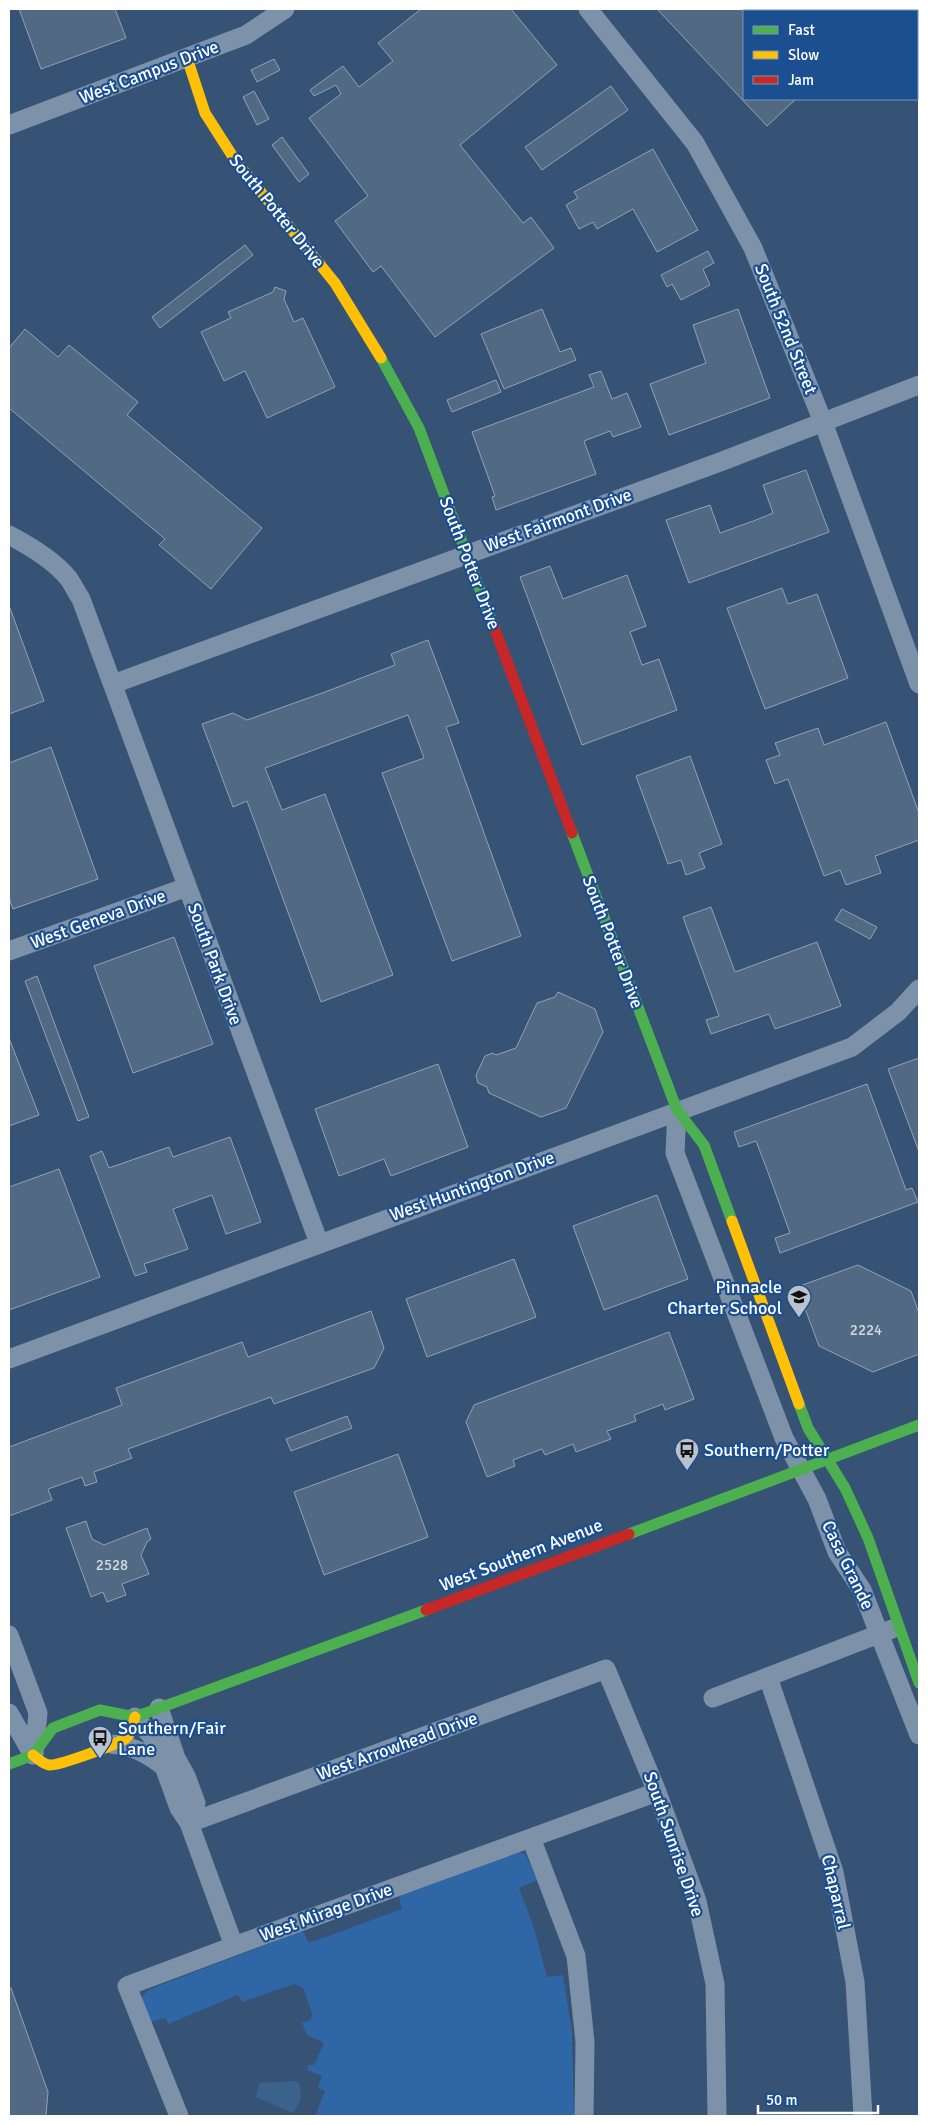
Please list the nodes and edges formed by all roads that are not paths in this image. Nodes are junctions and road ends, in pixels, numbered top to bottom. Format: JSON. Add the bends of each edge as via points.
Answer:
{"nodes":[{"id":1,"x":286,"y":9,"type":"edge"},
{"id":2,"x":588,"y":9,"type":"edge"},
{"id":3,"x":188,"y":58,"type":"junction"},
{"id":4,"x":9,"y":125,"type":"edge"},
{"id":5,"x":919,"y":385,"type":"edge"},
{"id":6,"x":823,"y":422,"type":"junction"},
{"id":7,"x":9,"y":535,"type":"edge"},
{"id":8,"x":466,"y":553,"type":"junction"},
{"id":9,"x":113,"y":684,"type":"junction"},
{"id":10,"x":919,"y":684,"type":"edge"},
{"id":11,"x":186,"y":887,"type":"junction"},
{"id":12,"x":9,"y":950,"type":"edge"},
{"id":13,"x":919,"y":989,"type":"edge"},
{"id":14,"x":677,"y":1110,"type":"junction"},
{"id":15,"x":319,"y":1243,"type":"junction"},
{"id":16,"x":9,"y":1359,"type":"edge"},
{"id":17,"x":919,"y":1425,"type":"edge"},
{"id":18,"x":828,"y":1460,"type":"junction"},
{"id":19,"x":801,"y":1470,"type":"junction"},
{"id":20,"x":898,"y":1628,"type":"junction"},
{"id":21,"x":881,"y":1634,"type":"junction"},
{"id":22,"x":9,"y":1635,"type":"edge"},
{"id":23,"x":606,"y":1669,"type":"joint"},
{"id":24,"x":768,"y":1677,"type":"junction"},
{"id":25,"x":919,"y":1683,"type":"edge"},
{"id":26,"x":713,"y":1698,"type":"dead end"},
{"id":27,"x":158,"y":1708,"type":"junction"},
{"id":28,"x":9,"y":1713,"type":"edge"},
{"id":29,"x":135,"y":1716,"type":"junction"},
{"id":30,"x":919,"y":1735,"type":"edge"},
{"id":31,"x":111,"y":1744,"type":"junction"},
{"id":32,"x":33,"y":1755,"type":"junction"},
{"id":33,"x":9,"y":1764,"type":"edge"},
{"id":34,"x":164,"y":1767,"type":"junction"},
{"id":35,"x":658,"y":1792,"type":"junction"},
{"id":36,"x":189,"y":1823,"type":"junction"},
{"id":37,"x":531,"y":1838,"type":"junction"},
{"id":38,"x":234,"y":1946,"type":"junction"},
{"id":39,"x":179,"y":2116,"type":"edge"},
{"id":40,"x":584,"y":2116,"type":"edge"},
{"id":41,"x":717,"y":2116,"type":"edge"},
{"id":42,"x":863,"y":2116,"type":"edge"}],
"edges":[{"from":1,"to":3,"type":"street","name":"West Campus Drive","via":[[246,34]]},
{"from":2,"to":6,"type":"street","name":"South 52nd Street","via":[[699,152],[753,248]]},
{"from":3,"to":4,"type":"street","name":"West Campus Drive"},
{"from":3,"to":8,"type":"street","name":"South Potter Drive","via":[[205,113],[235,160],[335,283],[390,372],[419,428]]},
{"from":5,"to":6,"type":"street","name":"West Fairmont Drive"},
{"from":6,"to":8,"type":"street","name":"West Fairmont Drive"},
{"from":6,"to":10,"type":"street","name":"South 52nd Street"},
{"from":7,"to":9,"type":"street","name":"South Park Drive","via":[[30,546],[68,578],[81,599]]},
{"from":8,"to":9,"type":"street","name":"West Fairmont Drive"},
{"from":8,"to":14,"type":"street","name":"South Potter Drive"},
{"from":9,"to":11,"type":"street","name":"South Park Drive"},
{"from":11,"to":12,"type":"street","name":"West Geneva Drive"},
{"from":11,"to":15,"type":"street","name":"South Park Drive"},
{"from":13,"to":14,"type":"street","name":"West Huntington Drive","via":[[898,1012],[852,1047]]},
{"from":14,"to":15,"type":"street","name":"West Huntington Drive"},
{"from":14,"to":18,"type":"street","name":"South Potter Drive","via":[[704,1146],[808,1428]]},
{"from":14,"to":19,"type":"street","name":"South Potter Drive","via":[[675,1153],[784,1438]]},
{"from":15,"to":16,"type":"street","name":"West Huntington Drive"},
{"from":17,"to":18,"type":"street","name":"West Southern Avenue"},
{"from":18,"to":19,"type":"street","name":"West Southern Avenue"},
{"from":18,"to":20,"type":"street","name":"Casa Grande","via":[[868,1538]]},
{"from":19,"to":21,"type":"street","name":"Casa Grande","via":[[817,1499],[838,1552],[862,1590]]},
{"from":19,"to":27,"type":"street","name":"West Southern Avenue"},
{"from":20,"to":21,"type":"street"},
{"from":20,"to":25,"type":"street","name":"Casa Grande"},
{"from":21,"to":24,"type":"street"},
{"from":21,"to":30,"type":"street","name":"Casa Grande"},
{"from":22,"to":32,"type":"street","via":[[38,1713]]},
{"from":23,"to":35,"type":"street","name":"South Sunrise Drive"},
{"from":23,"to":36,"type":"street","name":"West Arrowhead Drive"},
{"from":24,"to":26,"type":"street"},
{"from":24,"to":42,"type":"street","name":"Chaparral","via":[[834,1872],[855,1982]]},
{"from":27,"to":29,"type":"street","name":"West Southern Avenue"},
{"from":27,"to":36,"type":"street","via":[[196,1803]]},
{"from":28,"to":32,"type":"street"},
{"from":29,"to":31,"type":"street","via":[[126,1738]]},
{"from":29,"to":32,"type":"street","name":"West Southern Avenue","via":[[100,1710],[53,1728]]},
{"from":29,"to":34,"type":"street","via":[[154,1739]]},
{"from":31,"to":32,"type":"street","via":[[52,1765],[41,1763]]},
{"from":31,"to":34,"type":"street","via":[[137,1749]]},
{"from":32,"to":33,"type":"street"},
{"from":34,"to":36,"type":"street","via":[[179,1808]]},
{"from":35,"to":37,"type":"street","name":"West Mirage Drive"},
{"from":35,"to":41,"type":"street","name":"South Sunrise Drive","via":[[697,1901],[715,1984]]},
{"from":36,"to":38,"type":"street"},
{"from":37,"to":38,"type":"street","name":"West Mirage Drive"},
{"from":37,"to":40,"type":"street","via":[[576,1956],[585,2042]]},
{"from":38,"to":39,"type":"street","name":"West Mirage Drive","via":[[127,1986]]}]}
